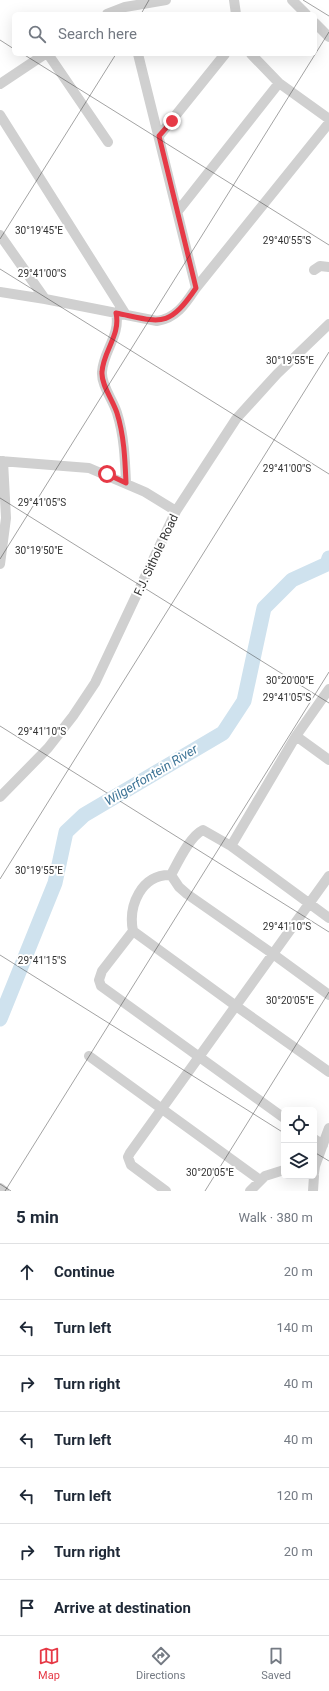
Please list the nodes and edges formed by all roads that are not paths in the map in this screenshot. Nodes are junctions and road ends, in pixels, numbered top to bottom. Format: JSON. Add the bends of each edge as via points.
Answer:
{"nodes":[{"id":1,"x":166,"y":0,"type":"edge"},
{"id":2,"x":234,"y":0,"type":"edge"},
{"id":3,"x":292,"y":0,"type":"edge"},
{"id":4,"x":126,"y":11,"type":"edge"},
{"id":5,"x":236,"y":12,"type":"edge"},
{"id":6,"x":304,"y":12,"type":"edge"},
{"id":7,"x":317,"y":25,"type":"edge"},
{"id":8,"x":329,"y":37,"type":"edge"},
{"id":9,"x":41,"y":56,"type":"edge"},
{"id":10,"x":49,"y":56,"type":"edge"},
{"id":11,"x":139,"y":56,"type":"edge"},
{"id":12,"x":223,"y":56,"type":"edge"},
{"id":13,"x":253,"y":56,"type":"edge"},
{"id":14,"x":279,"y":82,"type":"junction"},
{"id":15,"x":0,"y":84,"type":"edge"},
{"id":16,"x":0,"y":115,"type":"edge"},
{"id":17,"x":329,"y":119,"type":"edge"},
{"id":18,"x":329,"y":123,"type":"edge"},
{"id":19,"x":159,"y":136,"type":"junction"},
{"id":20,"x":108,"y":142,"type":"dead end"},
{"id":21,"x":178,"y":211,"type":"junction"},
{"id":22,"x":0,"y":235,"type":"edge"},
{"id":23,"x":329,"y":267,"type":"edge"},
{"id":24,"x":314,"y":270,"type":"dead end"},
{"id":25,"x":196,"y":288,"type":"junction"},
{"id":26,"x":0,"y":292,"type":"edge"},
{"id":27,"x":45,"y":299,"type":"junction"},
{"id":28,"x":121,"y":314,"type":"junction"},
{"id":29,"x":329,"y":324,"type":"edge"},
{"id":30,"x":1,"y":461,"type":"edge"},
{"id":31,"x":126,"y":483,"type":"junction"},
{"id":32,"x":176,"y":511,"type":"junction"},
{"id":33,"x":0,"y":564,"type":"edge"},
{"id":34,"x":329,"y":689,"type":"edge"},
{"id":35,"x":296,"y":736,"type":"junction"},
{"id":36,"x":329,"y":760,"type":"edge"},
{"id":37,"x":0,"y":797,"type":"edge"},
{"id":38,"x":231,"y":846,"type":"junction"},
{"id":39,"x":171,"y":875,"type":"junction"},
{"id":40,"x":329,"y":876,"type":"edge"},
{"id":41,"x":309,"y":904,"type":"junction"},
{"id":42,"x":329,"y":918,"type":"edge"},
{"id":43,"x":133,"y":931,"type":"junction"},
{"id":44,"x":273,"y":954,"type":"junction"},
{"id":45,"x":329,"y":995,"type":"edge"},
{"id":46,"x":236,"y":1006,"type":"junction"},
{"id":47,"x":89,"y":1056,"type":"dead end"},
{"id":48,"x":199,"y":1057,"type":"junction"},
{"id":49,"x":329,"y":1072,"type":"edge"},
{"id":50,"x":162,"y":1109,"type":"junction"},
{"id":51,"x":281,"y":1116,"type":"edge"},
{"id":52,"x":329,"y":1128,"type":"edge"},
{"id":53,"x":317,"y":1141,"type":"edge"},
{"id":54,"x":323,"y":1145,"type":"junction"},
{"id":55,"x":317,"y":1162,"type":"edge"},
{"id":56,"x":281,"y":1171,"type":"edge"},
{"id":57,"x":314,"y":1179,"type":"edge"},
{"id":58,"x":260,"y":1180,"type":"junction"},
{"id":59,"x":0,"y":1188,"type":"edge"},
{"id":60,"x":4,"y":1191,"type":"edge"},
{"id":61,"x":166,"y":1191,"type":"edge"},
{"id":62,"x":250,"y":1191,"type":"edge"},
{"id":63,"x":313,"y":1191,"type":"edge"}],
"edges":[{"from":1,"to":4,"type":"street"},
{"from":2,"to":5,"type":"street"},
{"from":3,"to":6,"type":"street"},
{"from":7,"to":8,"type":"street"},
{"from":9,"to":15,"type":"street"},
{"from":10,"to":20,"type":"street"},
{"from":11,"to":19,"type":"street"},
{"from":12,"to":19,"type":"street"},
{"from":13,"to":14,"type":"street"},
{"from":14,"to":17,"type":"street"},
{"from":14,"to":21,"type":"street"},
{"from":16,"to":28,"type":"street"},
{"from":18,"to":25,"type":"street"},
{"from":19,"to":21,"type":"street"},
{"from":21,"to":25,"type":"street"},
{"from":22,"to":27,"type":"street"},
{"from":23,"to":24,"type":"street","via":[[320,266]]},
{"from":25,"to":28,"type":"street","via":[[184,306],[165,320],[157,321]]},
{"from":26,"to":27,"type":"street"},
{"from":27,"to":28,"type":"street"},
{"from":28,"to":31,"type":"street","via":[[103,364],[102,375],[118,413],[125,455]]},
{"from":29,"to":32,"type":"street","name":"F.J. Sithole Road","via":[[277,374],[236,419]]},
{"from":30,"to":31,"type":"street","via":[[89,468]]},
{"from":30,"to":33,"type":"street","via":[[6,518]]},
{"from":31,"to":32,"type":"street"},
{"from":32,"to":37,"type":"street","name":"F.J. Sithole Road","via":[[95,682],[48,748]]},
{"from":34,"to":35,"type":"street"},
{"from":35,"to":36,"type":"street"},
{"from":35,"to":38,"type":"street"},
{"from":38,"to":39,"type":"street","via":[[205,831],[200,831]]},
{"from":38,"to":41,"type":"street"},
{"from":39,"to":43,"type":"street","via":[[158,876],[142,888],[132,910]]},
{"from":39,"to":44,"type":"street","via":[[187,894]]},
{"from":40,"to":41,"type":"street"},
{"from":41,"to":42,"type":"street"},
{"from":41,"to":44,"type":"street"},
{"from":43,"to":46,"type":"street"},
{"from":43,"to":48,"type":"street","via":[[102,971],[99,977],[100,984]]},
{"from":44,"to":45,"type":"street"},
{"from":44,"to":46,"type":"street"},
{"from":46,"to":48,"type":"street"},
{"from":46,"to":49,"type":"street"},
{"from":47,"to":50,"type":"street"},
{"from":48,"to":50,"type":"street"},
{"from":48,"to":51,"type":"street"},
{"from":50,"to":58,"type":"street"},
{"from":50,"to":61,"type":"street","via":[[128,1157],[131,1165]]},
{"from":52,"to":54,"type":"street"},
{"from":53,"to":54,"type":"street"},
{"from":54,"to":55,"type":"street"},
{"from":56,"to":58,"type":"street","via":[[270,1173]]},
{"from":57,"to":63,"type":"street"},
{"from":58,"to":62,"type":"street"},
{"from":59,"to":60,"type":"street"}]}
